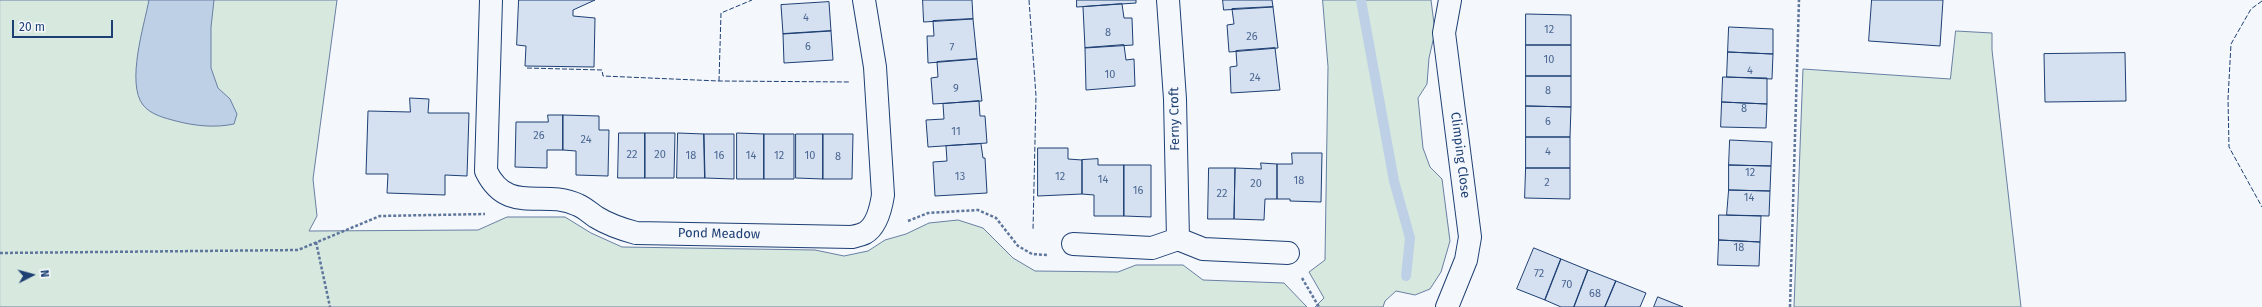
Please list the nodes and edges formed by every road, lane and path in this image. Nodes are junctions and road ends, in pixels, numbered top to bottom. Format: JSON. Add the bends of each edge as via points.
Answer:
{"nodes":[{"id":1,"x":491,"y":0,"type":"edge"},
{"id":2,"x":864,"y":0,"type":"edge"},
{"id":3,"x":1168,"y":0,"type":"edge"},
{"id":4,"x":1450,"y":0,"type":"edge"},
{"id":5,"x":1799,"y":0,"type":"edge"},
{"id":6,"x":505,"y":194,"type":"junction"},
{"id":7,"x":875,"y":221,"type":"junction"},
{"id":8,"x":1178,"y":239,"type":"junction"},
{"id":9,"x":316,"y":242,"type":"junction"},
{"id":10,"x":1073,"y":244,"type":"joint"},
{"id":11,"x":0,"y":253,"type":"edge"},
{"id":12,"x":1288,"y":253,"type":"joint"},
{"id":13,"x":330,"y":307,"type":"edge"},
{"id":14,"x":1319,"y":307,"type":"edge"},
{"id":15,"x":1447,"y":307,"type":"edge"},
{"id":16,"x":1790,"y":307,"type":"edge"}],
"edges":[{"from":1,"to":6,"type":"street","via":[[486,171],[493,184]]},
{"from":2,"to":7,"type":"street","name":"Pond Meadow","via":[[875,67],[883,195],[881,209]]},
{"from":3,"to":8,"type":"street","name":"Ferny Croft","via":[[1175,99]]},
{"from":4,"to":15,"type":"street","name":"Climping Close","via":[[1444,33],[1470,237],[1466,260]]},
{"from":5,"to":16,"type":"path"},
{"from":6,"to":7,"type":"street","name":"Pond Meadow","via":[[516,198],[562,200],[578,204],[617,228],[636,233],[852,236],[865,233]]},
{"from":6,"to":9,"type":"path","via":[[489,214],[380,216]]},
{"from":7,"to":10,"type":"path","via":[[902,222],[928,213],[978,210],[996,218],[1018,246],[1032,254],[1053,255]]},
{"from":8,"to":10,"type":"street","via":[[1152,248]]},
{"from":8,"to":12,"type":"street","via":[[1203,249]]},
{"from":9,"to":11,"type":"path","via":[[298,250]]},
{"from":9,"to":13,"type":"path"},
{"from":12,"to":14,"type":"path"}]}
